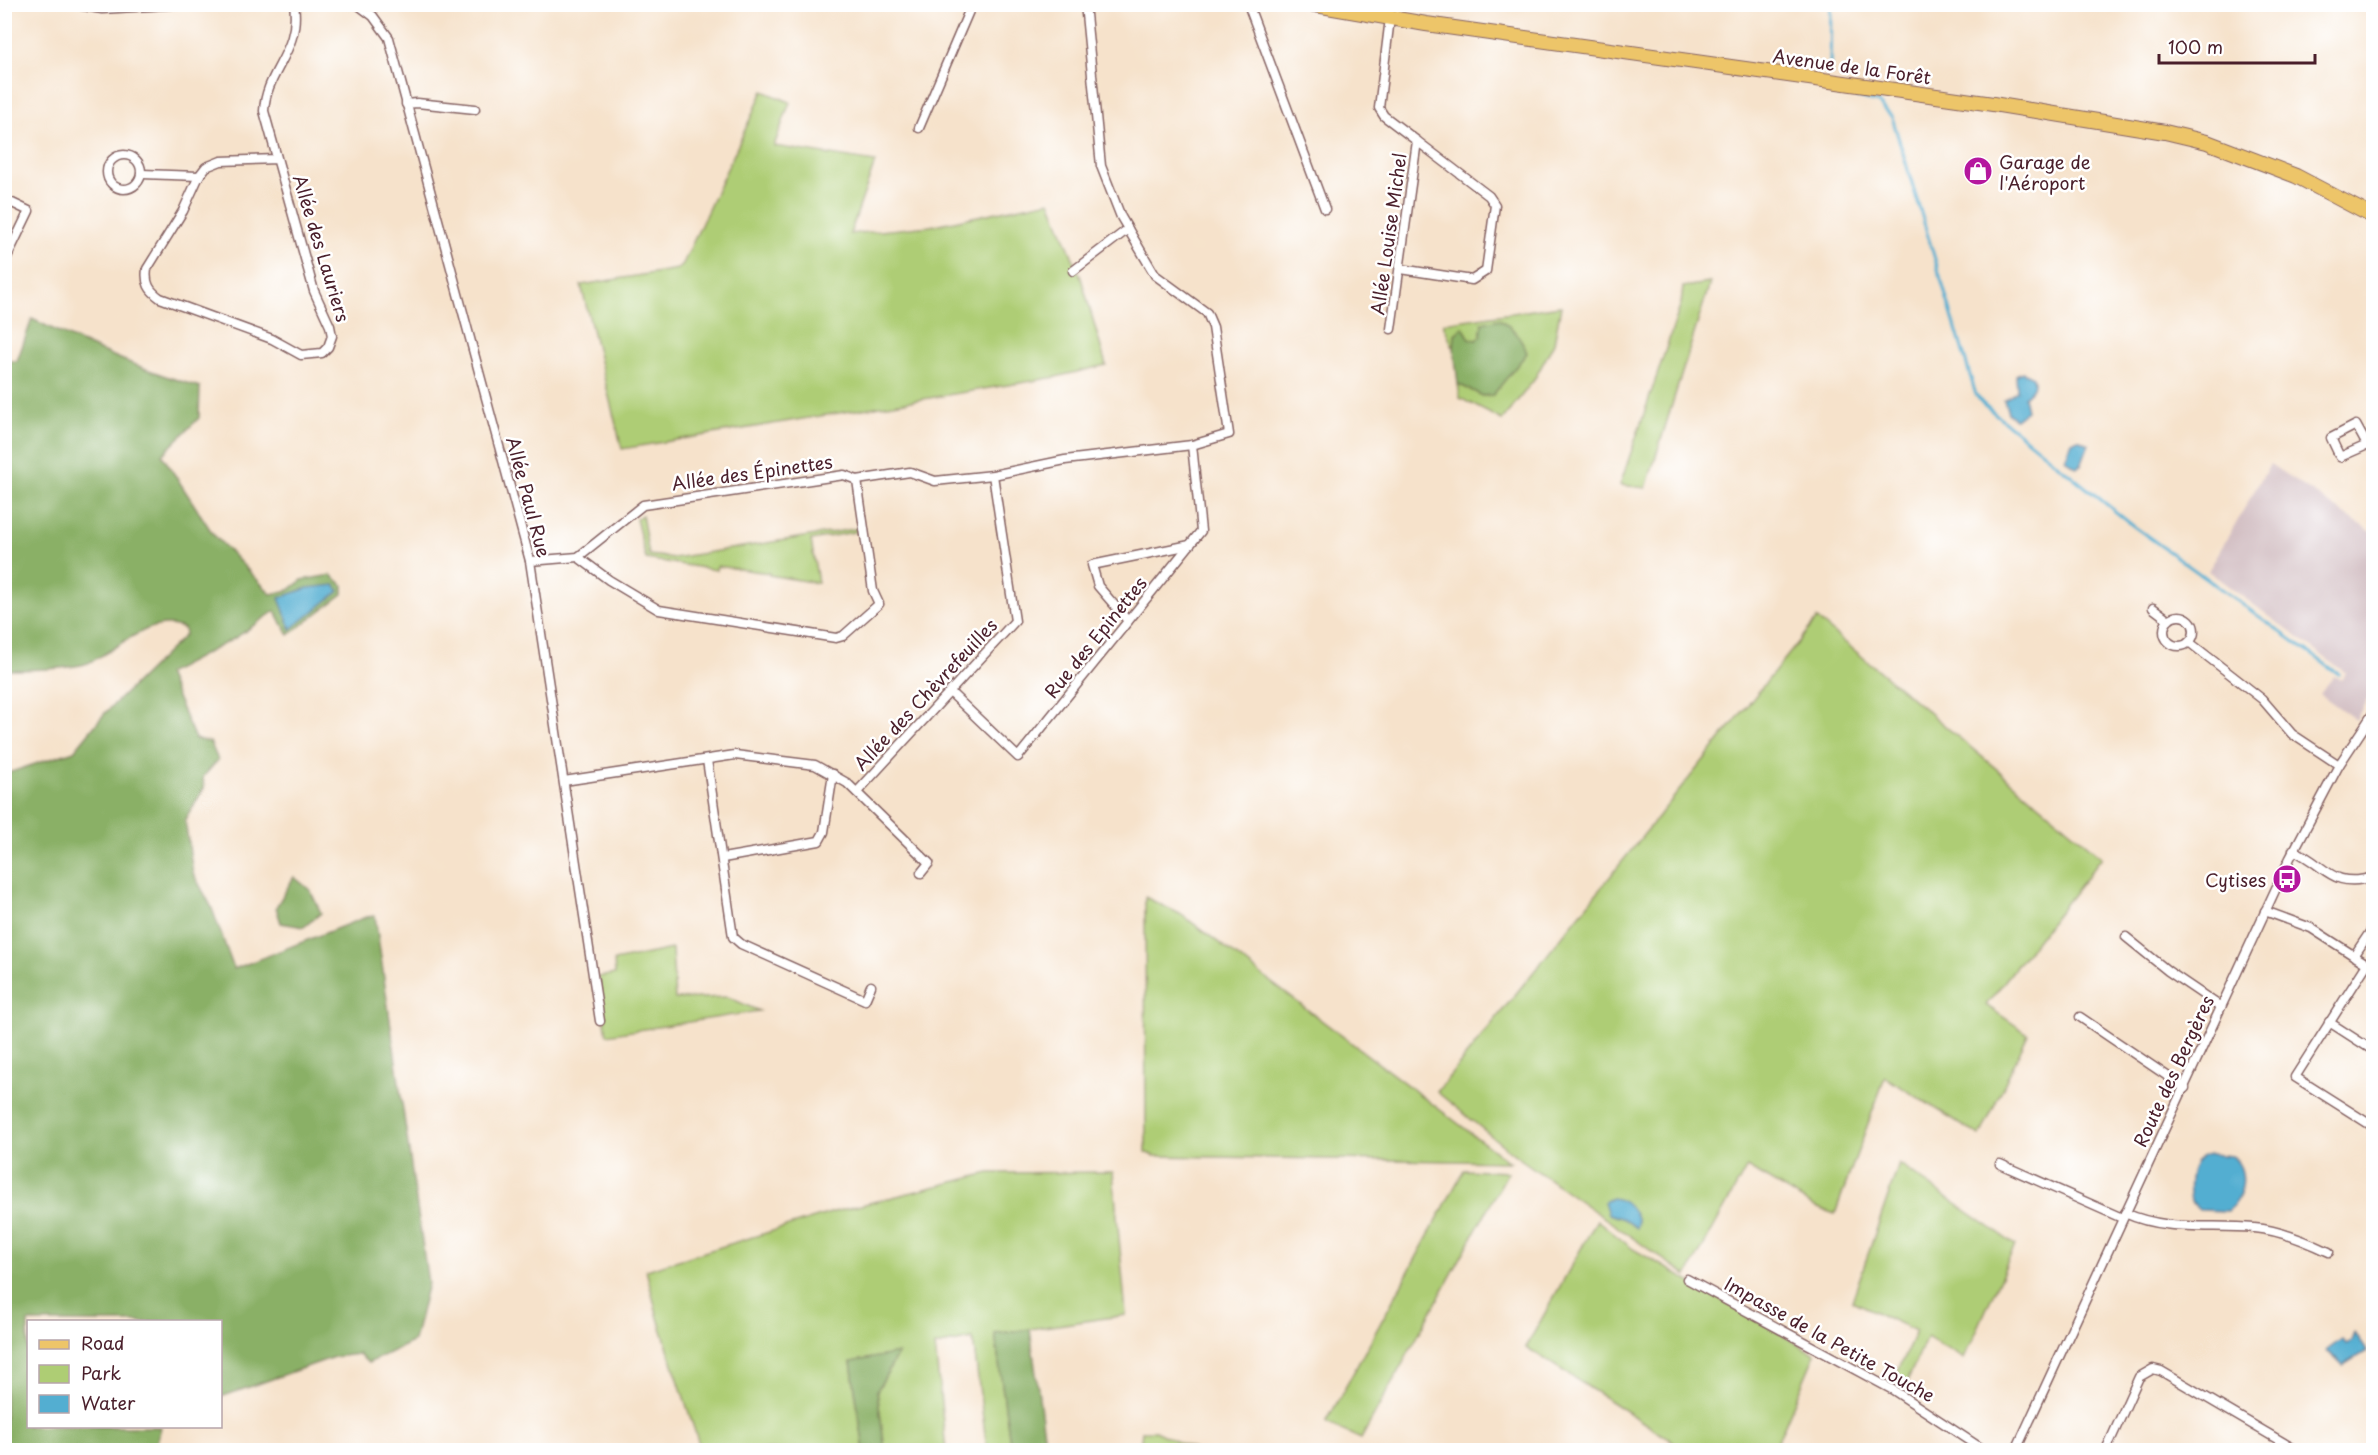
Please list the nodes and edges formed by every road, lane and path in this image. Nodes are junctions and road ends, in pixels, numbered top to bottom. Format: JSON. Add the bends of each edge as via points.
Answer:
{"nodes":[{"id":1,"x":70,"y":4,"type":"edge"},
{"id":2,"x":183,"y":4,"type":"edge"},
{"id":3,"x":294,"y":4,"type":"edge"},
{"id":4,"x":357,"y":4,"type":"edge"},
{"id":5,"x":972,"y":4,"type":"edge"},
{"id":6,"x":1085,"y":4,"type":"edge"},
{"id":7,"x":1248,"y":4,"type":"edge"},
{"id":8,"x":1310,"y":4,"type":"edge"},
{"id":9,"x":1348,"y":8,"type":"edge"},
{"id":10,"x":1390,"y":18,"type":"junction"},
{"id":11,"x":406,"y":104,"type":"junction"},
{"id":12,"x":475,"y":109,"type":"dead end"},
{"id":13,"x":919,"y":128,"type":"dead end"},
{"id":14,"x":1417,"y":141,"type":"junction"},
{"id":15,"x":277,"y":159,"type":"junction"},
{"id":16,"x":142,"y":174,"type":"junction"},
{"id":17,"x":199,"y":176,"type":"junction"},
{"id":18,"x":4,"y":199,"type":"edge"},
{"id":19,"x":1325,"y":209,"type":"dead end"},
{"id":20,"x":2373,"y":217,"type":"edge"},
{"id":21,"x":1128,"y":229,"type":"junction"},
{"id":22,"x":4,"y":262,"type":"edge"},
{"id":23,"x":1401,"y":269,"type":"junction"},
{"id":24,"x":1073,"y":271,"type":"dead end"},
{"id":25,"x":1391,"y":329,"type":"dead end"},
{"id":26,"x":1191,"y":445,"type":"junction"},
{"id":27,"x":993,"y":475,"type":"junction"},
{"id":28,"x":857,"y":480,"type":"junction"},
{"id":29,"x":1191,"y":545,"type":"junction"},
{"id":30,"x":578,"y":557,"type":"junction"},
{"id":31,"x":530,"y":561,"type":"junction"},
{"id":32,"x":2153,"y":608,"type":"dead end"},
{"id":33,"x":2169,"y":620,"type":"junction"},
{"id":34,"x":1128,"y":621,"type":"junction"},
{"id":35,"x":2189,"y":642,"type":"junction"},
{"id":36,"x":950,"y":692,"type":"junction"},
{"id":37,"x":2372,"y":716,"type":"edge"},
{"id":38,"x":707,"y":760,"type":"junction"},
{"id":39,"x":2339,"y":765,"type":"junction"},
{"id":40,"x":833,"y":774,"type":"junction"},
{"id":41,"x":564,"y":781,"type":"junction"},
{"id":42,"x":857,"y":792,"type":"junction"},
{"id":43,"x":2293,"y":850,"type":"junction"},
{"id":44,"x":723,"y":858,"type":"junction"},
{"id":45,"x":921,"y":873,"type":"dead end"},
{"id":46,"x":2373,"y":877,"type":"edge"},
{"id":47,"x":2265,"y":911,"type":"junction"},
{"id":48,"x":2373,"y":927,"type":"edge"},
{"id":49,"x":2126,"y":937,"type":"dead end"},
{"id":50,"x":2354,"y":956,"type":"junction"},
{"id":51,"x":871,"y":986,"type":"dead end"},
{"id":52,"x":2221,"y":1007,"type":"junction"},
{"id":53,"x":2080,"y":1017,"type":"dead end"},
{"id":54,"x":600,"y":1021,"type":"dead end"},
{"id":55,"x":2329,"y":1022,"type":"junction"},
{"id":56,"x":2373,"y":1051,"type":"edge"},
{"id":57,"x":2185,"y":1088,"type":"junction"},
{"id":58,"x":2373,"y":1126,"type":"edge"},
{"id":59,"x":2001,"y":1164,"type":"dead end"},
{"id":60,"x":2124,"y":1215,"type":"junction"},
{"id":61,"x":2329,"y":1252,"type":"dead end"},
{"id":62,"x":1688,"y":1279,"type":"dead end"},
{"id":63,"x":1984,"y":1450,"type":"edge"},
{"id":64,"x":2016,"y":1450,"type":"edge"},
{"id":65,"x":2106,"y":1450,"type":"edge"},
{"id":66,"x":2296,"y":1450,"type":"edge"}],
"edges":[{"from":1,"to":2,"type":"street","via":[[102,9]]},
{"from":3,"to":15,"type":"street","name":"Allée des Lauriers","via":[[293,40],[264,97]]},
{"from":4,"to":11,"type":"street","name":"Allée Paul Rue","via":[[373,16],[388,38]]},
{"from":5,"to":13,"type":"street"},
{"from":6,"to":21,"type":"street","via":[[1101,166]]},
{"from":7,"to":19,"type":"street"},
{"from":8,"to":9,"type":"main road","name":"Avenue de la Forêt"},
{"from":9,"to":10,"type":"main road","name":"Avenue de la Forêt"},
{"from":10,"to":14,"type":"street","name":"Allée Louise Michel","via":[[1379,108]]},
{"from":10,"to":20,"type":"main road","name":"Avenue de la Forêt","via":[[2165,132],[2207,142],[2296,176]]},
{"from":11,"to":12,"type":"street"},
{"from":11,"to":31,"type":"street","name":"Allée Paul Rue"},
{"from":14,"to":23,"type":"street","name":"Allée Louise Michel"},
{"from":14,"to":23,"type":"street","via":[[1489,196],[1495,205],[1486,271],[1480,277],[1472,280]]},
{"from":15,"to":17,"type":"street","name":"Allée des Lauriers","via":[[221,161],[206,167]]},
{"from":15,"to":17,"type":"street","name":"Allée des Lauriers","via":[[314,291],[332,336],[322,353],[311,356],[152,292],[146,280],[147,269],[183,211]]},
{"from":16,"to":16,"type":"street","via":[[138,161],[127,154],[113,158],[107,170],[110,183],[122,190],[135,186]]},
{"from":16,"to":17,"type":"street"},
{"from":18,"to":22,"type":"street","via":[[29,211]]},
{"from":21,"to":24,"type":"street"},
{"from":21,"to":26,"type":"street","name":"Allée des Épinettes","via":[[1155,275],[1207,313],[1213,327],[1229,434]]},
{"from":23,"to":25,"type":"street","name":"Allée Louise Michel"},
{"from":26,"to":27,"type":"street","name":"Allée des Épinettes","via":[[1065,460]]},
{"from":26,"to":29,"type":"street","name":"Rue des Epinettes","via":[[1201,531]]},
{"from":27,"to":28,"type":"street","name":"Allée des Épinettes","via":[[935,481],[910,472]]},
{"from":27,"to":36,"type":"street","name":"Allée des Chèvrefeuilles","via":[[1015,621]]},
{"from":28,"to":30,"type":"street","name":"Allée des Épinettes","via":[[844,475],[643,505]]},
{"from":28,"to":30,"type":"street","via":[[873,591],[879,604],[836,638],[659,610]]},
{"from":29,"to":34,"type":"street","name":"Rue des Epinettes"},
{"from":29,"to":34,"type":"street","via":[[1092,564],[1098,586]]},
{"from":30,"to":31,"type":"street"},
{"from":31,"to":41,"type":"street","name":"Allée Paul Rue"},
{"from":32,"to":33,"type":"street"},
{"from":33,"to":35,"type":"street","via":[[2164,629],[2168,641],[2179,646]]},
{"from":33,"to":35,"type":"street","via":[[2176,616],[2188,619],[2194,630]]},
{"from":34,"to":36,"type":"street","name":"Rue des Epinettes","via":[[1018,757]]},
{"from":35,"to":39,"type":"street","via":[[2262,699],[2292,735]]},
{"from":36,"to":42,"type":"street","name":"Allée des Chèvrefeuilles"},
{"from":37,"to":39,"type":"street","name":"Route des Bergères"},
{"from":38,"to":40,"type":"street","via":[[735,755],[815,765]]},
{"from":38,"to":41,"type":"street"},
{"from":38,"to":44,"type":"street"},
{"from":39,"to":43,"type":"street","name":"Route des Bergères"},
{"from":40,"to":42,"type":"street"},
{"from":40,"to":44,"type":"street","via":[[824,832],[819,840]]},
{"from":41,"to":54,"type":"street","name":"Allée Paul Rue"},
{"from":42,"to":45,"type":"street","via":[[929,863]]},
{"from":43,"to":46,"type":"street","via":[[2344,881]]},
{"from":43,"to":47,"type":"street","name":"Route des Bergères"},
{"from":44,"to":51,"type":"street","via":[[733,937],[741,944],[865,1000]]},
{"from":47,"to":50,"type":"street","via":[[2311,928]]},
{"from":47,"to":52,"type":"street","name":"Route des Bergères"},
{"from":48,"to":50,"type":"street"},
{"from":49,"to":52,"type":"street"},
{"from":50,"to":55,"type":"street","via":[[2367,964]]},
{"from":52,"to":57,"type":"street","name":"Route des Bergères"},
{"from":53,"to":57,"type":"street"},
{"from":55,"to":56,"type":"street"},
{"from":55,"to":58,"type":"street","via":[[2295,1077]]},
{"from":57,"to":60,"type":"street","name":"Route des Bergères"},
{"from":59,"to":60,"type":"street"},
{"from":60,"to":61,"type":"street","via":[[2161,1224],[2263,1229]]},
{"from":60,"to":64,"type":"street","name":"Route des Bergères"},
{"from":62,"to":63,"type":"street","name":"Impasse de la Petite Touche","via":[[1887,1386]]},
{"from":65,"to":66,"type":"street","via":[[2139,1377],[2153,1369]]}]}
